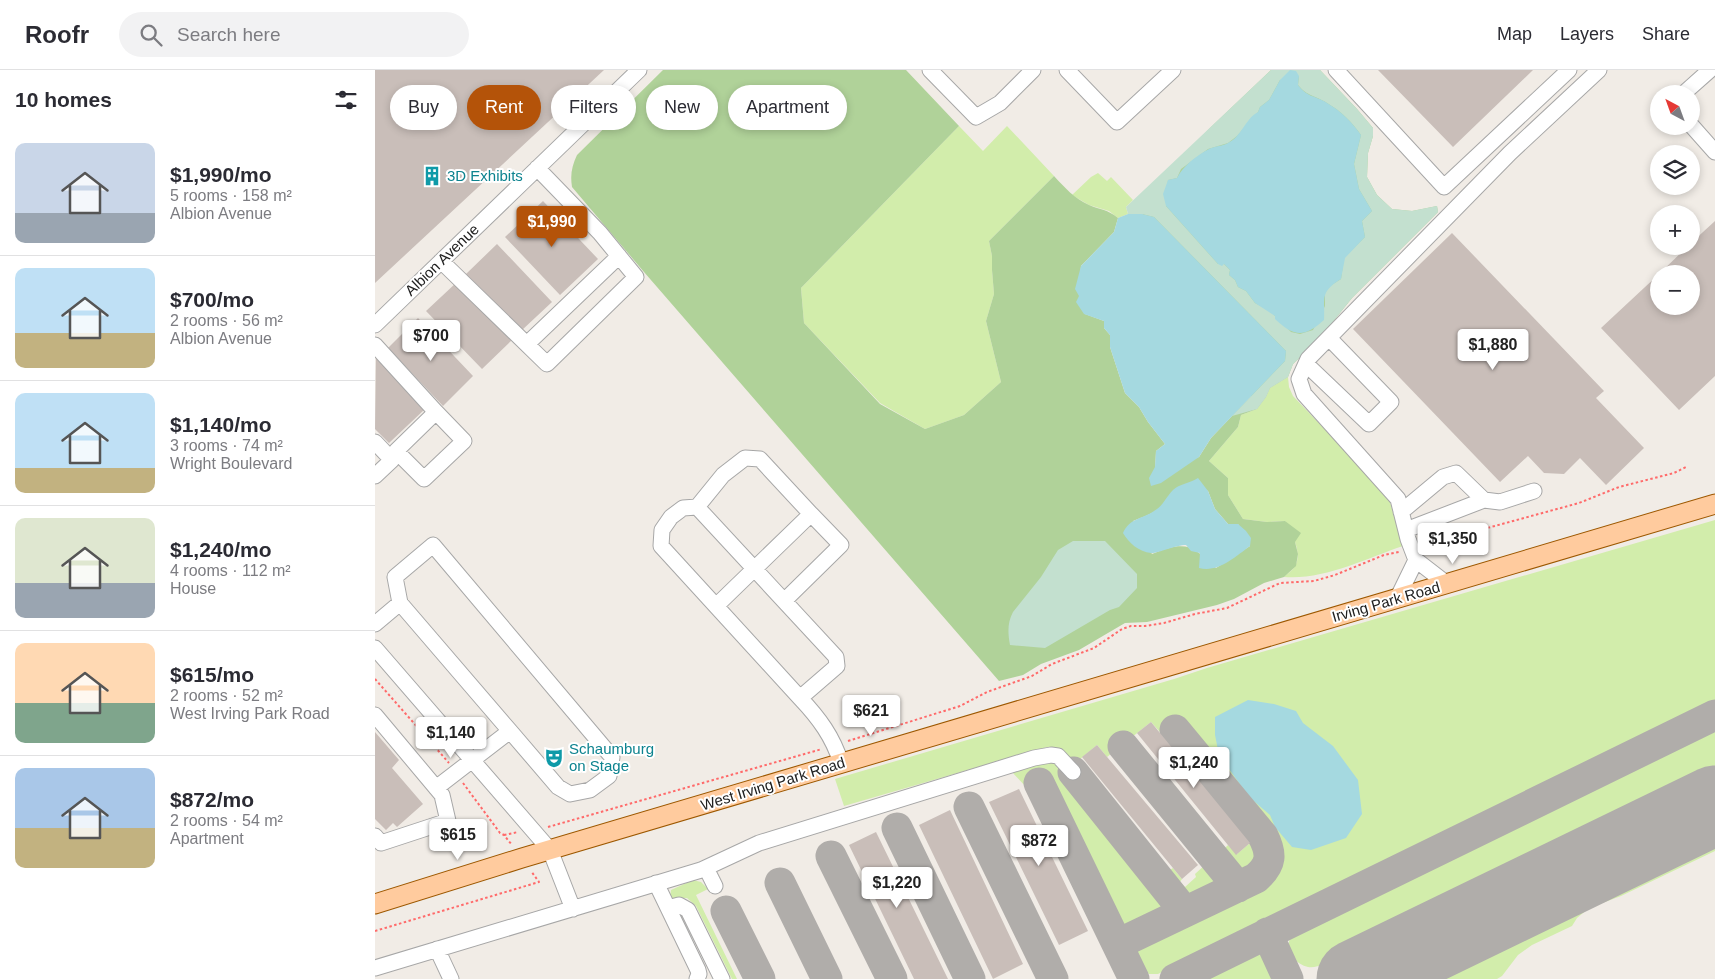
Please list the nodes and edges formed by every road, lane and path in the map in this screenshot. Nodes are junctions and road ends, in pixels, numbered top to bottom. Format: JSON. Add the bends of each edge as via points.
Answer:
{"nodes":[{"id":1,"x":639,"y":70,"type":"edge"},
{"id":2,"x":930,"y":70,"type":"edge"},
{"id":3,"x":1067,"y":70,"type":"edge"},
{"id":4,"x":1173,"y":70,"type":"edge"},
{"id":5,"x":1336,"y":70,"type":"edge"},
{"id":6,"x":1569,"y":70,"type":"edge"},
{"id":7,"x":1599,"y":70,"type":"edge"},
{"id":8,"x":1710,"y":70,"type":"edge"},
{"id":9,"x":1028,"y":72,"type":"edge"},
{"id":10,"x":1693,"y":85,"type":"edge"},
{"id":11,"x":1700,"y":135,"type":"edge"},
{"id":12,"x":1715,"y":152,"type":"edge"},
{"id":13,"x":537,"y":168,"type":"junction"},
{"id":14,"x":619,"y":256,"type":"junction"},
{"id":15,"x":441,"y":262,"type":"junction"},
{"id":16,"x":375,"y":325,"type":"edge"},
{"id":17,"x":1329,"y":338,"type":"junction"},
{"id":18,"x":527,"y":344,"type":"junction"},
{"id":19,"x":375,"y":345,"type":"edge"},
{"id":20,"x":1306,"y":364,"type":"junction"},
{"id":21,"x":436,"y":412,"type":"junction"},
{"id":22,"x":375,"y":442,"type":"edge"},
{"id":23,"x":1686,"y":467,"type":"dead end"},
{"id":24,"x":375,"y":476,"type":"edge"},
{"id":25,"x":1534,"y":490,"type":"dead end"},
{"id":26,"x":1484,"y":500,"type":"junction"},
{"id":27,"x":1715,"y":504,"type":"edge"},
{"id":28,"x":697,"y":507,"type":"junction"},
{"id":29,"x":1401,"y":512,"type":"junction"},
{"id":30,"x":811,"y":514,"type":"junction"},
{"id":31,"x":1406,"y":530,"type":"junction"},
{"id":32,"x":1414,"y":555,"type":"junction"},
{"id":33,"x":755,"y":569,"type":"junction"},
{"id":34,"x":1447,"y":584,"type":"junction"},
{"id":35,"x":1397,"y":599,"type":"junction"},
{"id":36,"x":784,"y":601,"type":"junction"},
{"id":37,"x":401,"y":603,"type":"junction"},
{"id":38,"x":716,"y":606,"type":"junction"},
{"id":39,"x":375,"y":624,"type":"edge"},
{"id":40,"x":375,"y":648,"type":"edge"},
{"id":41,"x":1201,"y":657,"type":"joint"},
{"id":42,"x":375,"y":679,"type":"edge"},
{"id":43,"x":800,"y":698,"type":"junction"},
{"id":44,"x":375,"y":715,"type":"edge"},
{"id":45,"x":510,"y":731,"type":"junction"},
{"id":46,"x":835,"y":745,"type":"junction"},
{"id":47,"x":472,"y":760,"type":"junction"},
{"id":48,"x":841,"y":764,"type":"junction"},
{"id":49,"x":456,"y":772,"type":"junction"},
{"id":50,"x":1073,"y":772,"type":"dead end"},
{"id":51,"x":436,"y":788,"type":"junction"},
{"id":52,"x":555,"y":826,"type":"dead end"},
{"id":53,"x":504,"y":834,"type":"dead end"},
{"id":54,"x":375,"y":836,"type":"edge"},
{"id":55,"x":550,"y":850,"type":"junction"},
{"id":56,"x":706,"y":868,"type":"junction"},
{"id":57,"x":539,"y":882,"type":"dead end"},
{"id":58,"x":656,"y":883,"type":"junction"},
{"id":59,"x":715,"y":886,"type":"dead end"},
{"id":60,"x":375,"y":904,"type":"edge"},
{"id":61,"x":573,"y":908,"type":"junction"},
{"id":62,"x":668,"y":908,"type":"junction"},
{"id":63,"x":375,"y":931,"type":"edge"},
{"id":64,"x":437,"y":949,"type":"junction"},
{"id":65,"x":375,"y":968,"type":"edge"},
{"id":66,"x":451,"y":979,"type":"edge"},
{"id":67,"x":697,"y":979,"type":"edge"},
{"id":68,"x":721,"y":979,"type":"edge"}],
"edges":[{"from":1,"to":13,"type":"street","name":"Albion Avenue"},
{"from":2,"to":9,"type":"street","via":[[976,117],[1000,103]]},
{"from":3,"to":4,"type":"street","via":[[1117,122]]},
{"from":5,"to":6,"type":"street","via":[[1444,187]]},
{"from":7,"to":17,"type":"street","via":[[1510,153]]},
{"from":8,"to":10,"type":"street"},
{"from":11,"to":12,"type":"street"},
{"from":13,"to":14,"type":"street","via":[[601,233]]},
{"from":13,"to":15,"type":"street","name":"Albion Avenue"},
{"from":14,"to":18,"type":"street"},
{"from":14,"to":18,"type":"street","via":[[636,277],[547,364]]},
{"from":15,"to":16,"type":"street","name":"Albion Avenue"},
{"from":15,"to":18,"type":"street"},
{"from":17,"to":20,"type":"street"},
{"from":17,"to":20,"type":"street","via":[[1391,402],[1369,424]]},
{"from":19,"to":21,"type":"street"},
{"from":20,"to":29,"type":"street","via":[[1299,379],[1304,394],[1398,499]]},
{"from":21,"to":21,"type":"street","via":[[396,451],[424,479],[464,441]]},
{"from":22,"to":24,"type":"street","via":[[391,460]]},
{"from":23,"to":32,"type":"path"},
{"from":25,"to":26,"type":"street","via":[[1500,502]]},
{"from":26,"to":29,"type":"street","via":[[1456,473],[1443,477]]},
{"from":26,"to":31,"type":"street"},
{"from":27,"to":34,"type":"main road","name":"Irving Park Road"},
{"from":28,"to":30,"type":"street","via":[[723,474],[745,458],[760,459]]},
{"from":28,"to":33,"type":"street"},
{"from":28,"to":38,"type":"street","via":[[683,508],[671,517],[662,530],[661,546]]},
{"from":29,"to":31,"type":"street"},
{"from":30,"to":33,"type":"street"},
{"from":30,"to":36,"type":"street","via":[[841,545]]},
{"from":31,"to":32,"type":"street"},
{"from":32,"to":34,"type":"street"},
{"from":32,"to":35,"type":"street"},
{"from":32,"to":46,"type":"path","via":[[1385,555],[1315,581],[1280,583],[1227,608],[1164,623],[1131,626],[1094,648],[961,706]]},
{"from":33,"to":36,"type":"street"},
{"from":33,"to":38,"type":"street"},
{"from":34,"to":35,"type":"main road","name":"Irving Park Road"},
{"from":35,"to":41,"type":"main road","name":"Irving Park Road"},
{"from":36,"to":43,"type":"street","via":[[836,657],[837,666]]},
{"from":37,"to":39,"type":"street"},
{"from":37,"to":45,"type":"street"},
{"from":37,"to":45,"type":"street","via":[[395,577],[433,545],[612,757],[609,776],[590,790],[570,794],[557,787]]},
{"from":38,"to":43,"type":"street"},
{"from":40,"to":47,"type":"street"},
{"from":41,"to":48,"type":"main road","name":"West Irving Park Road"},
{"from":42,"to":49,"type":"path"},
{"from":43,"to":46,"type":"street","via":[[815,713]]},
{"from":44,"to":51,"type":"street"},
{"from":45,"to":47,"type":"street"},
{"from":46,"to":48,"type":"street"},
{"from":46,"to":52,"type":"path"},
{"from":47,"to":49,"type":"street"},
{"from":47,"to":55,"type":"street"},
{"from":48,"to":55,"type":"main road","name":"West Irving Park Road"},
{"from":49,"to":51,"type":"street"},
{"from":49,"to":53,"type":"path","via":[[500,833]]},
{"from":50,"to":56,"type":"street","via":[[1058,756],[1034,758],[759,843]]},
{"from":51,"to":54,"type":"street","via":[[442,795],[448,820],[381,843]]},
{"from":55,"to":60,"type":"main road","name":"West Irving Park Road"},
{"from":55,"to":61,"type":"street"},
{"from":56,"to":58,"type":"street"},
{"from":56,"to":59,"type":"street"},
{"from":57,"to":63,"type":"path"},
{"from":58,"to":61,"type":"street"},
{"from":58,"to":62,"type":"street"},
{"from":61,"to":64,"type":"street"},
{"from":62,"to":67,"type":"street","via":[[698,970]]},
{"from":62,"to":68,"type":"street","via":[[681,905],[689,911]]},
{"from":64,"to":65,"type":"street"},
{"from":64,"to":66,"type":"street"}]}
